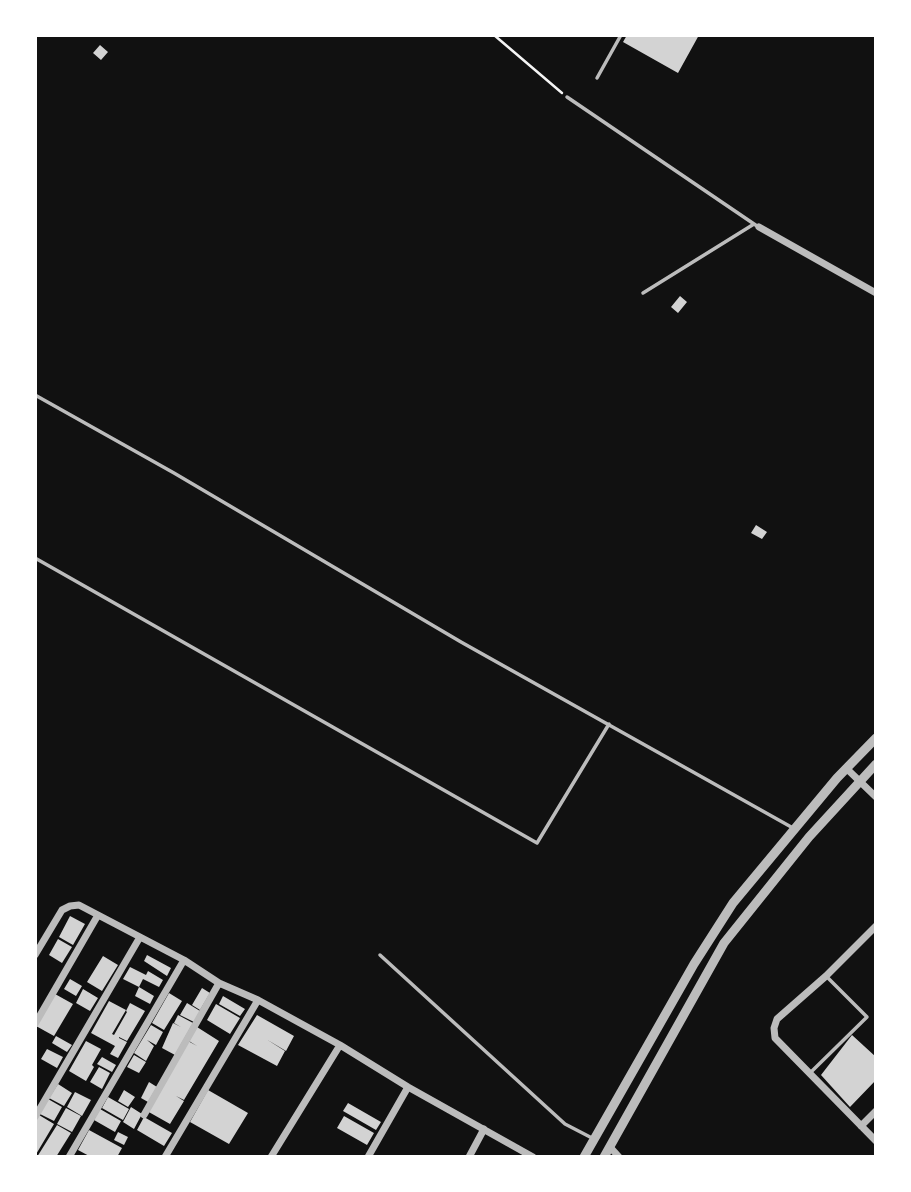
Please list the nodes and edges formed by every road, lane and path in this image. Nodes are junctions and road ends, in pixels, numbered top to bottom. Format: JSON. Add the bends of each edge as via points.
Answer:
{"nodes":[{"id":1,"x":494,"y":35,"type":"edge"},
{"id":2,"x":621,"y":35,"type":"edge"},
{"id":3,"x":597,"y":78,"type":"dead end"},
{"id":4,"x":567,"y":97,"type":"joint"},
{"id":5,"x":756,"y":225,"type":"junction"},
{"id":6,"x":643,"y":293,"type":"dead end"},
{"id":7,"x":876,"y":293,"type":"edge"},
{"id":8,"x":35,"y":395,"type":"edge"},
{"id":9,"x":35,"y":558,"type":"edge"},
{"id":10,"x":609,"y":724,"type":"junction"},
{"id":11,"x":876,"y":737,"type":"edge"},
{"id":12,"x":876,"y":764,"type":"edge"},
{"id":13,"x":846,"y":768,"type":"junction"},
{"id":14,"x":860,"y":781,"type":"junction"},
{"id":15,"x":876,"y":797,"type":"edge"},
{"id":16,"x":795,"y":829,"type":"junction"},
{"id":17,"x":98,"y":915,"type":"junction"},
{"id":18,"x":876,"y":926,"type":"edge"},
{"id":19,"x":140,"y":937,"type":"junction"},
{"id":20,"x":35,"y":955,"type":"edge"},
{"id":21,"x":380,"y":955,"type":"dead end"},
{"id":22,"x":184,"y":960,"type":"junction"},
{"id":23,"x":826,"y":976,"type":"junction"},
{"id":24,"x":219,"y":983,"type":"junction"},
{"id":25,"x":258,"y":1000,"type":"junction"},
{"id":26,"x":35,"y":1024,"type":"edge"},
{"id":27,"x":340,"y":1045,"type":"junction"},
{"id":28,"x":810,"y":1074,"type":"junction"},
{"id":29,"x":408,"y":1087,"type":"junction"},
{"id":30,"x":876,"y":1111,"type":"edge"},
{"id":31,"x":144,"y":1115,"type":"dead end"},
{"id":32,"x":35,"y":1117,"type":"edge"},
{"id":33,"x":861,"y":1126,"type":"junction"},
{"id":34,"x":484,"y":1129,"type":"junction"},
{"id":35,"x":595,"y":1139,"type":"junction"},
{"id":36,"x":876,"y":1141,"type":"edge"},
{"id":37,"x":610,"y":1147,"type":"junction"},
{"id":38,"x":69,"y":1157,"type":"edge"},
{"id":39,"x":165,"y":1157,"type":"edge"},
{"id":40,"x":271,"y":1157,"type":"edge"},
{"id":41,"x":368,"y":1157,"type":"edge"},
{"id":42,"x":469,"y":1157,"type":"edge"},
{"id":43,"x":533,"y":1157,"type":"edge"},
{"id":44,"x":584,"y":1157,"type":"edge"},
{"id":45,"x":604,"y":1157,"type":"edge"},
{"id":46,"x":619,"y":1157,"type":"edge"}],
"edges":[{"from":1,"to":4,"type":"path"},
{"from":2,"to":3,"type":"lane"},
{"from":4,"to":5,"type":"lane"},
{"from":5,"to":6,"type":"lane"},
{"from":5,"to":7,"type":"street"},
{"from":8,"to":10,"type":"lane"},
{"from":9,"to":10,"type":"lane","via":[[537,842]]},
{"from":10,"to":16,"type":"lane"},
{"from":11,"to":13,"type":"street"},
{"from":12,"to":14,"type":"street"},
{"from":13,"to":14,"type":"street"},
{"from":13,"to":16,"type":"street"},
{"from":14,"to":15,"type":"street"},
{"from":14,"to":37,"type":"street","via":[[724,943]]},
{"from":16,"to":35,"type":"street","via":[[733,903]]},
{"from":17,"to":19,"type":"street"},
{"from":17,"to":20,"type":"street","via":[[79,905],[62,910]]},
{"from":17,"to":26,"type":"street"},
{"from":18,"to":23,"type":"street"},
{"from":19,"to":22,"type":"street"},
{"from":19,"to":32,"type":"street"},
{"from":21,"to":35,"type":"lane","via":[[565,1124]]},
{"from":22,"to":24,"type":"street"},
{"from":22,"to":38,"type":"street"},
{"from":23,"to":28,"type":"street","via":[[777,1019],[774,1028],[775,1038]]},
{"from":23,"to":28,"type":"lane","via":[[867,1017]]},
{"from":24,"to":25,"type":"street"},
{"from":24,"to":31,"type":"street"},
{"from":25,"to":27,"type":"street"},
{"from":25,"to":39,"type":"street"},
{"from":27,"to":29,"type":"street"},
{"from":27,"to":40,"type":"street"},
{"from":28,"to":33,"type":"street"},
{"from":29,"to":34,"type":"street"},
{"from":29,"to":41,"type":"street"},
{"from":30,"to":33,"type":"street"},
{"from":33,"to":36,"type":"street"},
{"from":34,"to":42,"type":"street"},
{"from":34,"to":43,"type":"street"},
{"from":35,"to":44,"type":"street"},
{"from":37,"to":45,"type":"street"},
{"from":37,"to":46,"type":"street"}]}
